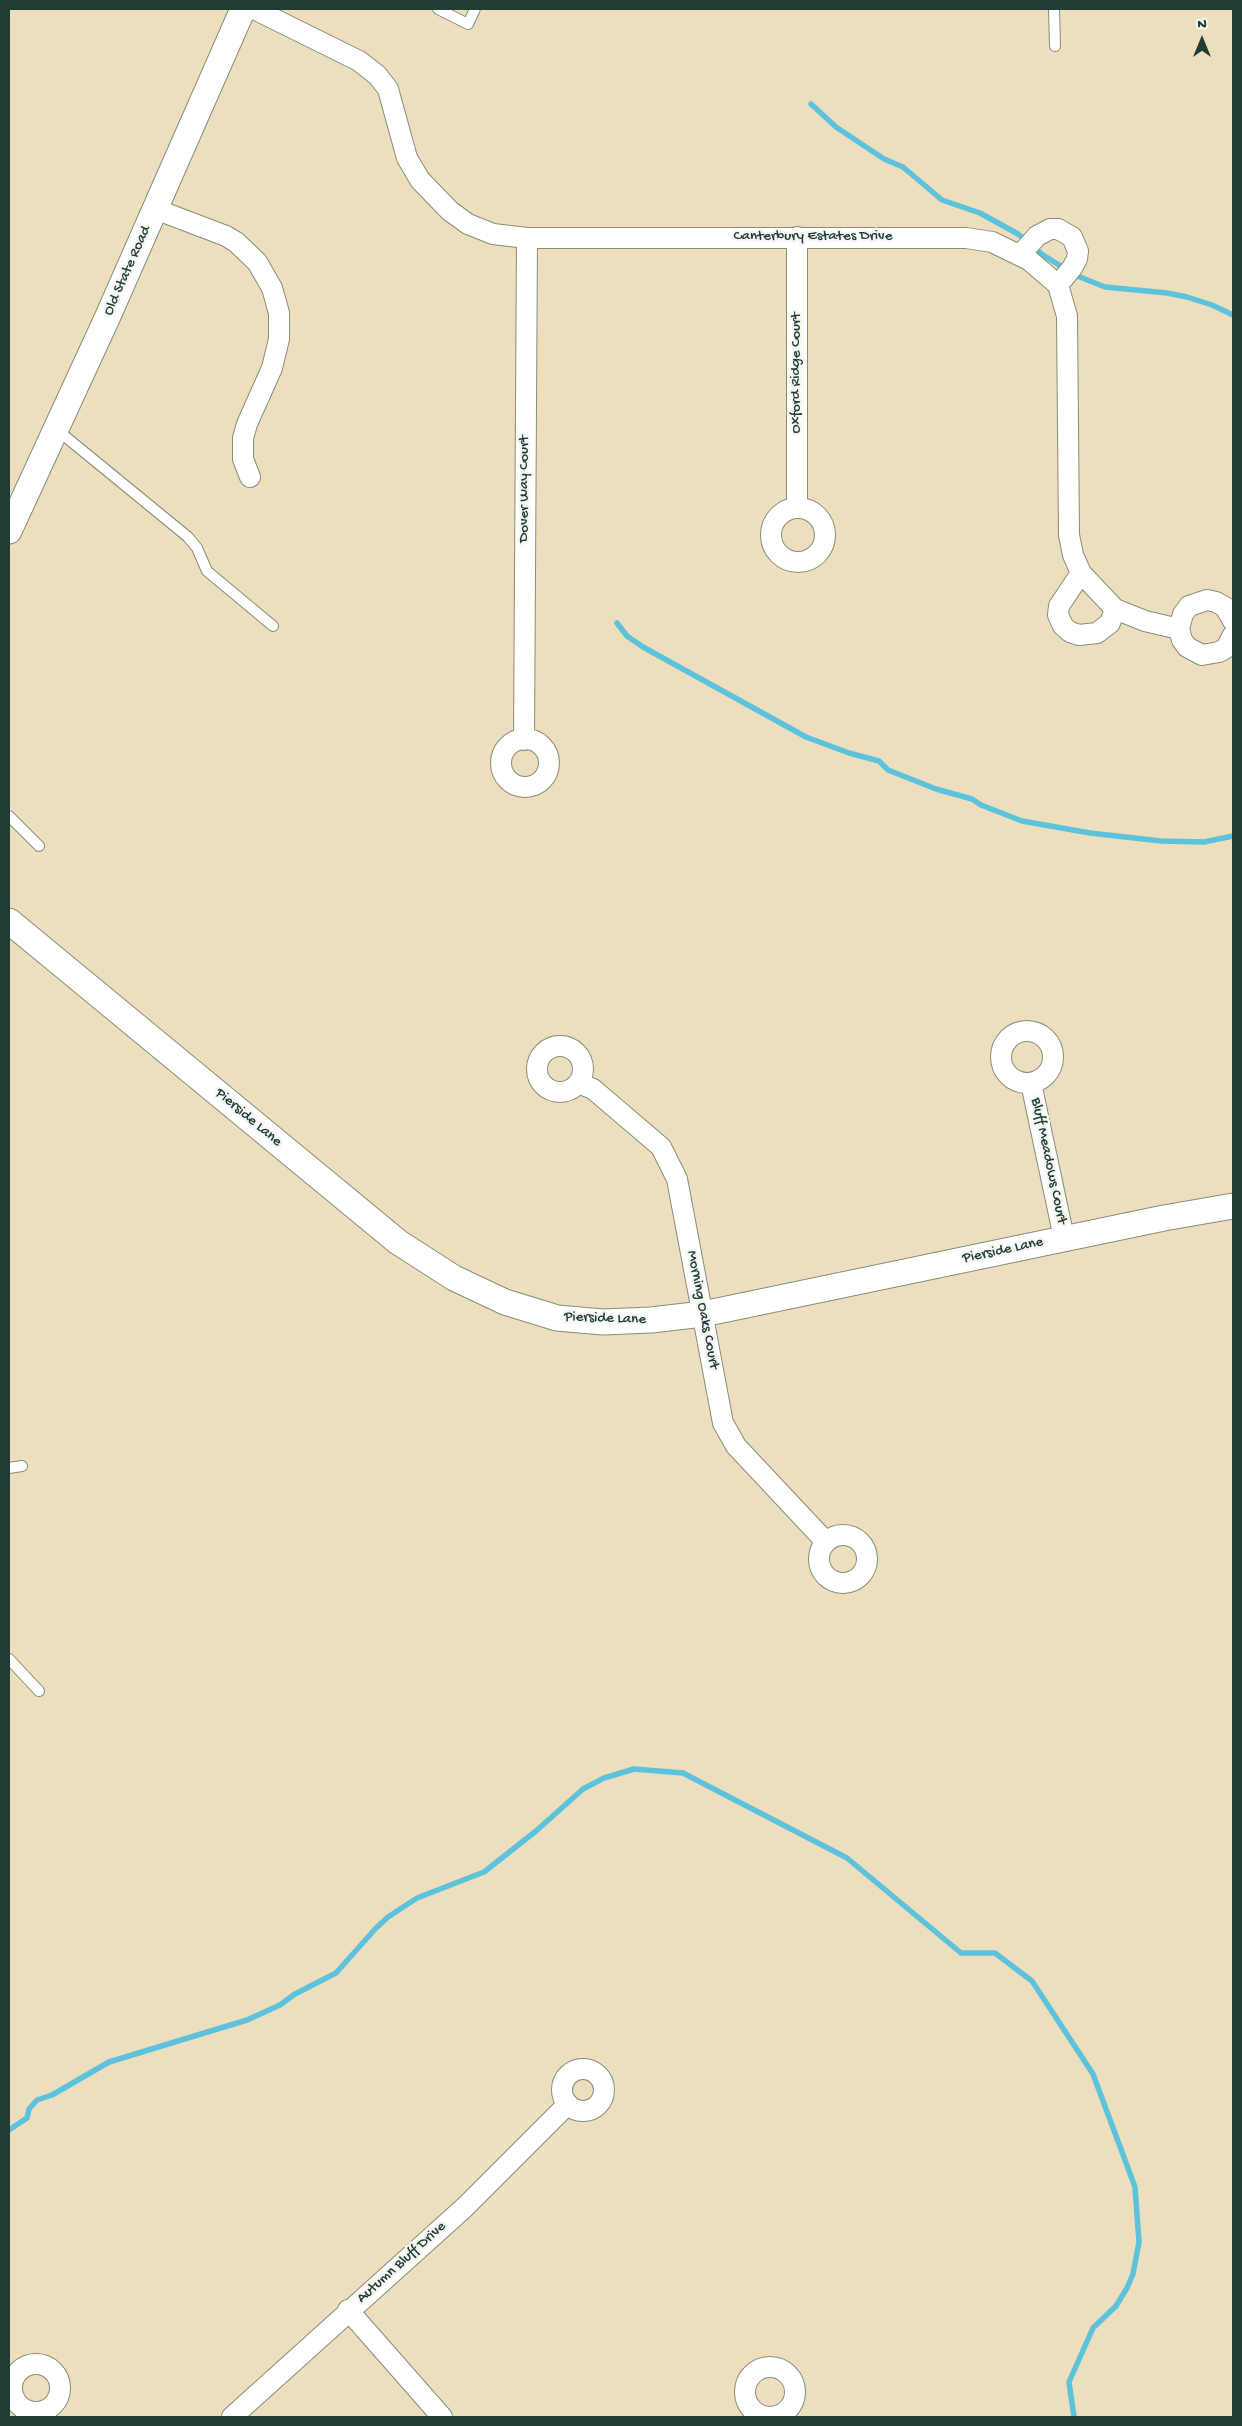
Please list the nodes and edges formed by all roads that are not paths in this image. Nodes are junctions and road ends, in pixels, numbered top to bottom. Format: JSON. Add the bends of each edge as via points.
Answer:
{"nodes":[{"id":1,"x":243,"y":9,"type":"edge"},
{"id":2,"x":254,"y":9,"type":"edge"},
{"id":3,"x":438,"y":9,"type":"edge"},
{"id":4,"x":475,"y":9,"type":"edge"},
{"id":5,"x":1054,"y":9,"type":"edge"},
{"id":6,"x":1055,"y":46,"type":"dead end"},
{"id":7,"x":155,"y":209,"type":"junction"},
{"id":8,"x":797,"y":237,"type":"junction"},
{"id":9,"x":527,"y":238,"type":"junction"},
{"id":10,"x":1020,"y":255,"type":"junction"},
{"id":11,"x":1058,"y":285,"type":"junction"},
{"id":12,"x":56,"y":429,"type":"junction"},
{"id":13,"x":250,"y":477,"type":"dead end"},
{"id":14,"x":797,"y":508,"type":"dead end"},
{"id":15,"x":9,"y":531,"type":"edge"},
{"id":16,"x":1081,"y":573,"type":"junction"},
{"id":17,"x":1115,"y":609,"type":"junction"},
{"id":18,"x":1233,"y":621,"type":"edge"},
{"id":19,"x":274,"y":626,"type":"dead end"},
{"id":20,"x":1179,"y":629,"type":"junction"},
{"id":21,"x":1233,"y":635,"type":"edge"},
{"id":22,"x":524,"y":740,"type":"dead end"},
{"id":23,"x":9,"y":816,"type":"edge"},
{"id":24,"x":39,"y":846,"type":"dead end"},
{"id":25,"x":9,"y":921,"type":"edge"},
{"id":26,"x":578,"y":1083,"type":"dead end"},
{"id":27,"x":1032,"y":1083,"type":"dead end"},
{"id":28,"x":1233,"y":1206,"type":"edge"},
{"id":29,"x":1064,"y":1238,"type":"junction"},
{"id":30,"x":703,"y":1314,"type":"junction"},
{"id":31,"x":22,"y":1466,"type":"dead end"},
{"id":32,"x":9,"y":1468,"type":"edge"},
{"id":33,"x":826,"y":1542,"type":"dead end"},
{"id":34,"x":9,"y":1659,"type":"edge"},
{"id":35,"x":39,"y":1691,"type":"dead end"},
{"id":36,"x":568,"y":2104,"type":"dead end"},
{"id":37,"x":348,"y":2310,"type":"junction"},
{"id":38,"x":232,"y":2417,"type":"edge"},
{"id":39,"x":442,"y":2417,"type":"edge"}],
"edges":[{"from":1,"to":7,"type":"street","name":"Old State Road"},
{"from":2,"to":9,"type":"street","name":"Canterbury Estates Drive","via":[[358,61],[377,75],[388,89],[408,158],[425,186],[450,211],[468,224],[492,234]]},
{"from":3,"to":4,"type":"lane","via":[[468,24]]},
{"from":5,"to":6,"type":"lane"},
{"from":7,"to":12,"type":"street","name":"Old State Road"},
{"from":7,"to":13,"type":"street","via":[[236,242],[257,262],[272,288],[278,313],[279,339],[272,368],[246,424],[243,438],[243,459]]},
{"from":8,"to":9,"type":"street","name":"Canterbury Estates Drive"},
{"from":8,"to":10,"type":"street","name":"Canterbury Estates Drive","via":[[966,238],[992,242]]},
{"from":8,"to":14,"type":"street","name":"Oxford Ridge Court"},
{"from":9,"to":22,"type":"street","name":"Dover Way Court"},
{"from":10,"to":11,"type":"street","name":"Canterbury Estates Drive"},
{"from":10,"to":11,"type":"street","via":[[1037,236],[1050,229],[1058,229],[1072,237],[1078,251],[1076,259]]},
{"from":11,"to":16,"type":"street","via":[[1064,299],[1069,336],[1069,536]]},
{"from":12,"to":15,"type":"street","name":"Old State Road"},
{"from":12,"to":19,"type":"lane","via":[[188,537],[207,571]]},
{"from":16,"to":17,"type":"street"},
{"from":16,"to":17,"type":"street","via":[[1059,606],[1058,615],[1063,626],[1079,635],[1097,633],[1110,622]]},
{"from":17,"to":20,"type":"street","via":[[1145,621]]},
{"from":18,"to":20,"type":"street","via":[[1225,607],[1207,600],[1189,606]]},
{"from":20,"to":21,"type":"street","via":[[1187,647],[1202,655],[1226,648]]},
{"from":23,"to":24,"type":"lane"},
{"from":25,"to":30,"type":"street","name":"Pierside Lane","via":[[398,1242],[454,1278],[505,1302],[558,1318],[603,1322]]},
{"from":26,"to":30,"type":"street","name":"Morning Oaks Court","via":[[593,1089],[661,1147],[677,1180]]},
{"from":27,"to":29,"type":"street","name":"Bluff Meadows Court"},
{"from":28,"to":29,"type":"street","name":"Pierside Lane"},
{"from":29,"to":30,"type":"street","name":"Pierside Lane"},
{"from":30,"to":33,"type":"street","name":"Morning Oaks Court","via":[[727,1431],[736,1446]]},
{"from":31,"to":32,"type":"lane"},
{"from":34,"to":35,"type":"lane"},
{"from":36,"to":37,"type":"street","name":"Autumn Bluff Drive","via":[[465,2207]]},
{"from":37,"to":38,"type":"street","name":"Autumn Bluff Drive"},
{"from":37,"to":39,"type":"street"}]}
